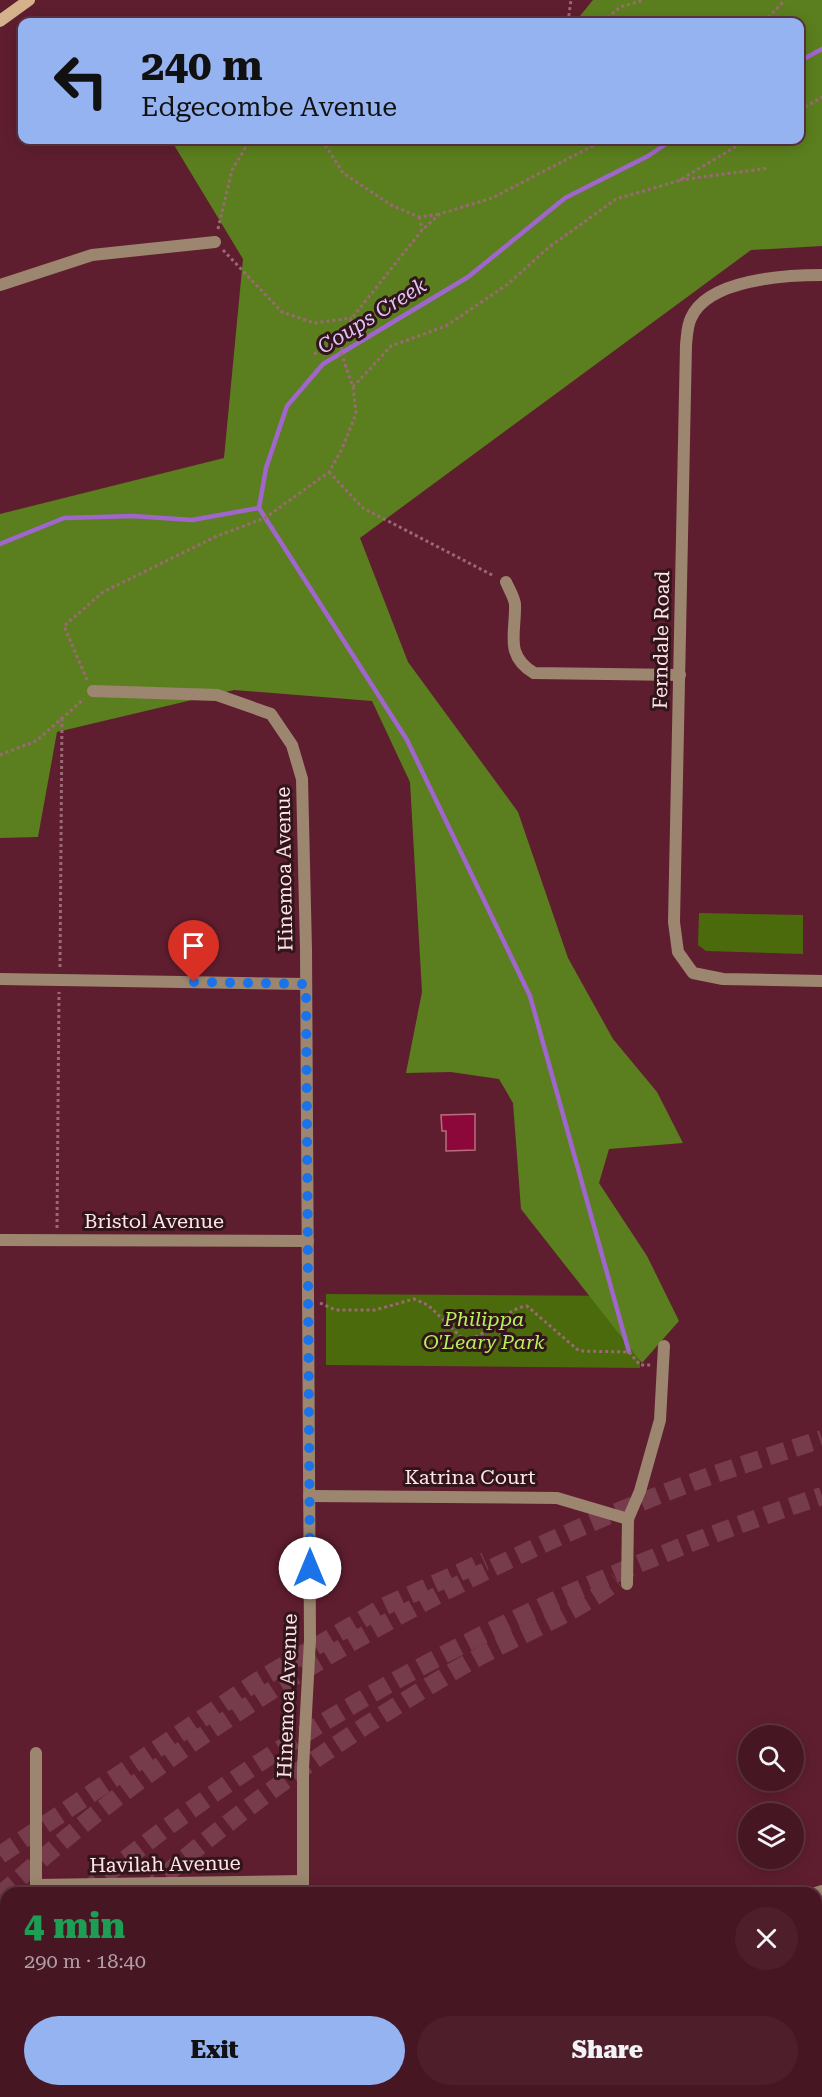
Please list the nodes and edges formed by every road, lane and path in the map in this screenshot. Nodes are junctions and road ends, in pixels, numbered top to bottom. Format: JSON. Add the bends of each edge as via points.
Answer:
{"nodes":[{"id":1,"x":29,"y":0,"type":"edge"},
{"id":2,"x":571,"y":0,"type":"edge"},
{"id":3,"x":644,"y":0,"type":"edge"},
{"id":4,"x":785,"y":0,"type":"edge"},
{"id":5,"x":569,"y":18,"type":"edge"},
{"id":6,"x":608,"y":18,"type":"edge"},
{"id":7,"x":768,"y":18,"type":"edge"},
{"id":8,"x":0,"y":21,"type":"edge"},
{"id":9,"x":822,"y":97,"type":"edge"},
{"id":10,"x":804,"y":108,"type":"edge"},
{"id":11,"x":248,"y":144,"type":"edge"},
{"id":12,"x":325,"y":144,"type":"edge"},
{"id":13,"x":596,"y":144,"type":"edge"},
{"id":14,"x":740,"y":144,"type":"edge"},
{"id":15,"x":769,"y":168,"type":"dead end"},
{"id":16,"x":678,"y":181,"type":"junction"},
{"id":17,"x":440,"y":214,"type":"junction"},
{"id":18,"x":419,"y":217,"type":"junction"},
{"id":19,"x":422,"y":230,"type":"junction"},
{"id":20,"x":215,"y":242,"type":"junction"},
{"id":21,"x":822,"y":275,"type":"edge"},
{"id":22,"x":0,"y":285,"type":"edge"},
{"id":23,"x":351,"y":318,"type":"junction"},
{"id":24,"x":342,"y":337,"type":"junction"},
{"id":25,"x":315,"y":354,"type":"dead end"},
{"id":26,"x":353,"y":387,"type":"junction"},
{"id":27,"x":328,"y":472,"type":"junction"},
{"id":28,"x":506,"y":582,"type":"joint"},
{"id":29,"x":680,"y":675,"type":"junction"},
{"id":30,"x":93,"y":691,"type":"junction"},
{"id":31,"x":0,"y":755,"type":"edge"},
{"id":32,"x":0,"y":979,"type":"edge"},
{"id":33,"x":822,"y":981,"type":"edge"},
{"id":34,"x":306,"y":984,"type":"junction"},
{"id":35,"x":0,"y":1240,"type":"edge"},
{"id":36,"x":308,"y":1240,"type":"junction"},
{"id":37,"x":308,"y":1298,"type":"junction"},
{"id":38,"x":664,"y":1346,"type":"dead end"},
{"id":39,"x":663,"y":1365,"type":"junction"},
{"id":40,"x":309,"y":1496,"type":"junction"},
{"id":41,"x":628,"y":1519,"type":"junction"},
{"id":42,"x":627,"y":1584,"type":"dead end"},
{"id":43,"x":36,"y":1753,"type":"dead end"},
{"id":44,"x":36,"y":1887,"type":"edge"},
{"id":45,"x":303,"y":1887,"type":"edge"}],
"edges":[{"from":1,"to":8,"type":"main road"},
{"from":2,"to":5,"type":"path"},
{"from":3,"to":6,"type":"path","via":[[620,7]]},
{"from":4,"to":7,"type":"path"},
{"from":9,"to":10,"type":"path"},
{"from":11,"to":20,"type":"path","via":[[232,170]]},
{"from":12,"to":18,"type":"path","via":[[343,173],[391,205]]},
{"from":13,"to":17,"type":"path","via":[[492,198]]},
{"from":14,"to":16,"type":"path"},
{"from":15,"to":16,"type":"path"},
{"from":16,"to":26,"type":"path","via":[[616,199],[548,248],[508,284],[446,326],[392,346]]},
{"from":17,"to":18,"type":"path"},
{"from":17,"to":19,"type":"path"},
{"from":18,"to":19,"type":"path"},
{"from":19,"to":23,"type":"path"},
{"from":20,"to":22,"type":"street","via":[[92,255]]},
{"from":20,"to":23,"type":"path","via":[[282,312],[314,323]]},
{"from":21,"to":29,"type":"street","name":"Ferndale Road","via":[[770,276],[748,281],[709,299],[690,318],[686,345]]},
{"from":23,"to":24,"type":"path"},
{"from":24,"to":25,"type":"path"},
{"from":24,"to":26,"type":"path","via":[[340,352]]},
{"from":26,"to":27,"type":"path","via":[[356,414]]},
{"from":27,"to":28,"type":"path","via":[[363,508]]},
{"from":27,"to":30,"type":"path","via":[[265,518],[103,592],[64,626]]},
{"from":28,"to":29,"type":"street","via":[[515,602],[516,657],[534,673]]},
{"from":29,"to":33,"type":"street","name":"Ferndale Road","via":[[674,921],[678,952],[693,973],[707,978]]},
{"from":30,"to":31,"type":"path","via":[[36,741]]},
{"from":30,"to":34,"type":"street","name":"Hinemoa Avenue","via":[[217,695],[271,714],[292,745],[302,779]]},
{"from":32,"to":34,"type":"street"},
{"from":34,"to":36,"type":"street","name":"Hinemoa Avenue"},
{"from":35,"to":36,"type":"street","name":"Bristol Avenue"},
{"from":36,"to":37,"type":"street","name":"Hinemoa Avenue"},
{"from":37,"to":39,"type":"path","via":[[336,1310],[375,1310],[414,1299],[428,1305],[464,1340],[476,1339],[514,1307],[527,1306],[579,1351],[629,1353],[640,1365]]},
{"from":37,"to":40,"type":"street","name":"Hinemoa Avenue"},
{"from":38,"to":39,"type":"street"},
{"from":39,"to":41,"type":"street","via":[[657,1432]]},
{"from":40,"to":41,"type":"street","name":"Katrina Court","via":[[547,1497]]},
{"from":40,"to":45,"type":"street","name":"Hinemoa Avenue","via":[[310,1640],[303,1768]]},
{"from":41,"to":42,"type":"street"},
{"from":43,"to":44,"type":"street"}]}
